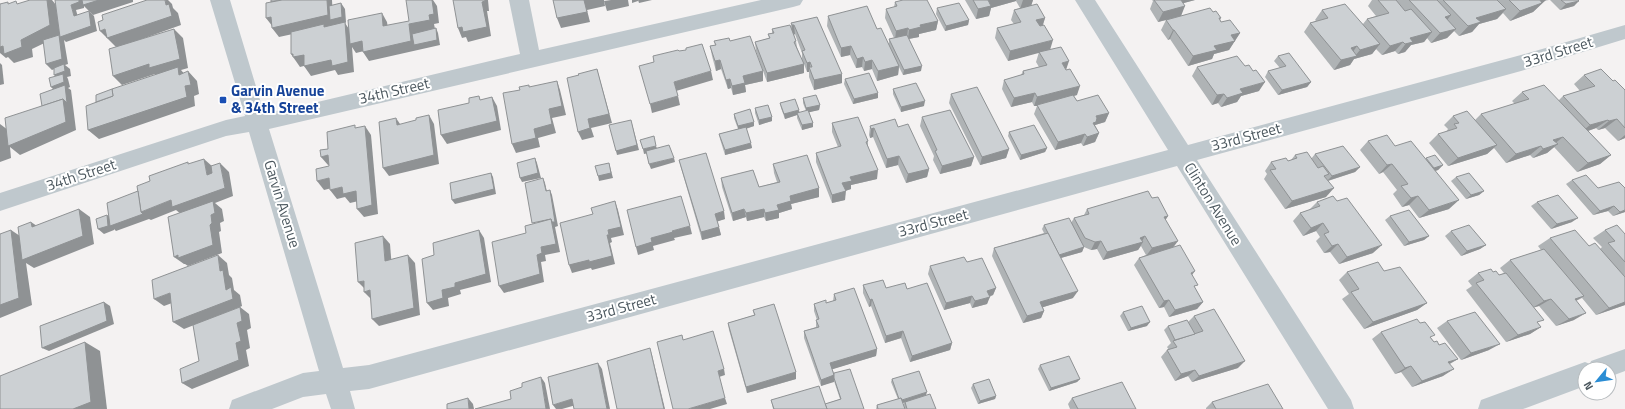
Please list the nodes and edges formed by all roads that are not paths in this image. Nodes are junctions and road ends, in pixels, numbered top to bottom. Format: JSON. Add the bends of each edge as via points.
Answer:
{"nodes":[{"id":1,"x":220,"y":0,"type":"edge"},
{"id":2,"x":519,"y":0,"type":"edge"},
{"id":3,"x":793,"y":0,"type":"edge"},
{"id":4,"x":1085,"y":0,"type":"edge"},
{"id":5,"x":1625,"y":32,"type":"edge"},
{"id":6,"x":531,"y":59,"type":"junction"},
{"id":7,"x":257,"y":122,"type":"junction"},
{"id":8,"x":1182,"y":155,"type":"junction"},
{"id":9,"x":0,"y":202,"type":"edge"},
{"id":10,"x":1577,"y":377,"type":"edge"},
{"id":11,"x":335,"y":381,"type":"junction"},
{"id":12,"x":242,"y":409,"type":"edge"},
{"id":13,"x":343,"y":409,"type":"edge"},
{"id":14,"x":1342,"y":409,"type":"edge"},
{"id":15,"x":1490,"y":409,"type":"edge"}],
"edges":[{"from":1,"to":7,"type":"street","name":"Garvin Avenue"},
{"from":2,"to":6,"type":"street"},
{"from":3,"to":6,"type":"street","name":"34th Street"},
{"from":4,"to":8,"type":"street","name":"Clinton Avenue"},
{"from":5,"to":8,"type":"street","name":"33rd Street","via":[[1521,63]]},
{"from":6,"to":7,"type":"street","name":"34th Street","via":[[288,117]]},
{"from":7,"to":9,"type":"street","name":"34th Street","via":[[226,128]]},
{"from":7,"to":11,"type":"street","name":"Garvin Avenue"},
{"from":8,"to":11,"type":"street","name":"33rd Street","via":[[369,377]]},
{"from":8,"to":14,"type":"street","name":"Clinton Avenue"},
{"from":10,"to":15,"type":"street"},
{"from":11,"to":12,"type":"street","name":"33rd Street","via":[[303,384]]},
{"from":11,"to":13,"type":"street","name":"Garvin Avenue"}]}
